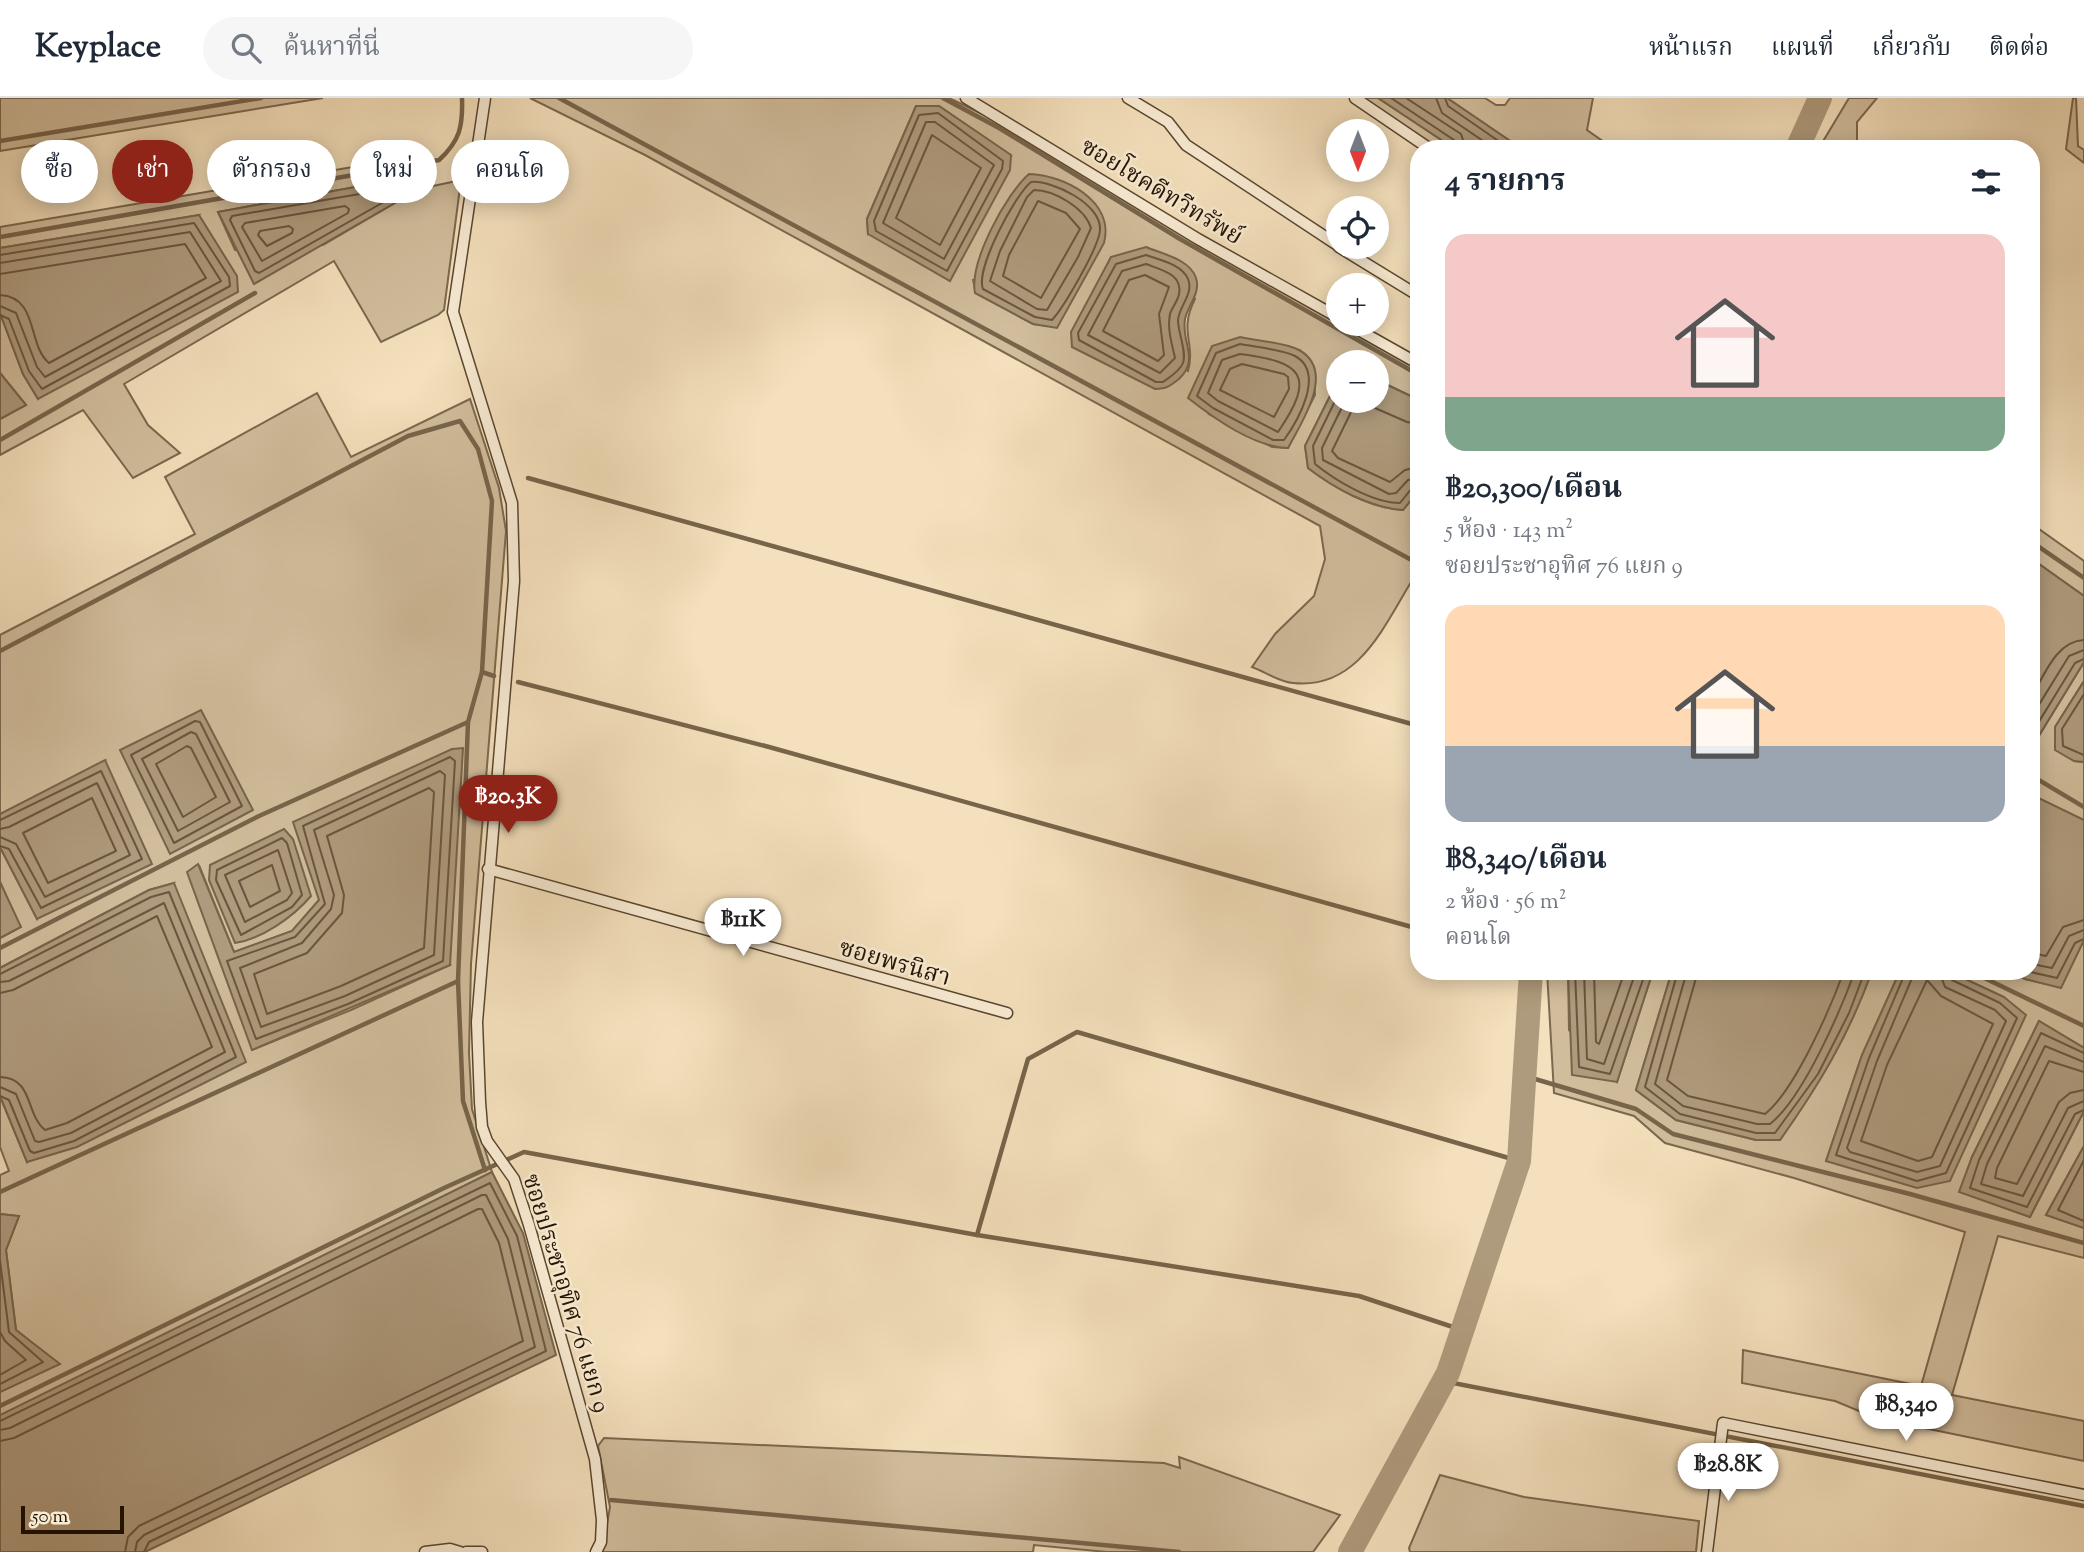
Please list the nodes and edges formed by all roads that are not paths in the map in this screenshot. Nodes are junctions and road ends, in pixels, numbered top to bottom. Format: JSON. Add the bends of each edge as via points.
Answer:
{"nodes":[{"id":1,"x":485,"y":98,"type":"edge"},
{"id":2,"x":966,"y":98,"type":"edge"},
{"id":3,"x":1128,"y":98,"type":"edge"},
{"id":4,"x":1354,"y":98,"type":"edge"},
{"id":5,"x":1417,"y":140,"type":"edge"},
{"id":6,"x":1326,"y":237,"type":"edge"},
{"id":7,"x":1360,"y":259,"type":"edge"},
{"id":8,"x":1410,"y":290,"type":"edge"},
{"id":9,"x":1326,"y":311,"type":"edge"},
{"id":10,"x":1370,"y":336,"type":"edge"},
{"id":11,"x":1410,"y":359,"type":"edge"},
{"id":12,"x":488,"y":869,"type":"junction"},
{"id":13,"x":1007,"y":1013,"type":"dead end"},
{"id":14,"x":2084,"y":1495,"type":"edge"},
{"id":15,"x":425,"y":1552,"type":"edge"},
{"id":16,"x":460,"y":1552,"type":"edge"},
{"id":17,"x":466,"y":1552,"type":"edge"},
{"id":18,"x":482,"y":1552,"type":"edge"},
{"id":19,"x":596,"y":1552,"type":"edge"},
{"id":20,"x":1707,"y":1552,"type":"edge"}],
"edges":[{"from":1,"to":12,"type":"street","name":"ซอยประชาอุทิศ 76 แยก 9","via":[[453,312],[512,503],[515,535],[505,720]]},
{"from":2,"to":9,"type":"street","name":"ซอยโชคดีทวีทรัพย์"},
{"from":3,"to":6,"type":"street","via":[[1168,122],[1186,145]]},
{"from":4,"to":5,"type":"street"},
{"from":7,"to":8,"type":"street"},
{"from":10,"to":11,"type":"street"},
{"from":12,"to":13,"type":"street","name":"ซอยพรนิสา"},
{"from":12,"to":19,"type":"street","name":"ซอยประชาอุทิศ 76 แยก 9","via":[[477,1022],[482,1127],[514,1180],[595,1459],[602,1520]]},
{"from":14,"to":20,"type":"street","via":[[1723,1423]]},
{"from":15,"to":16,"type":"street"},
{"from":17,"to":18,"type":"street"}]}
